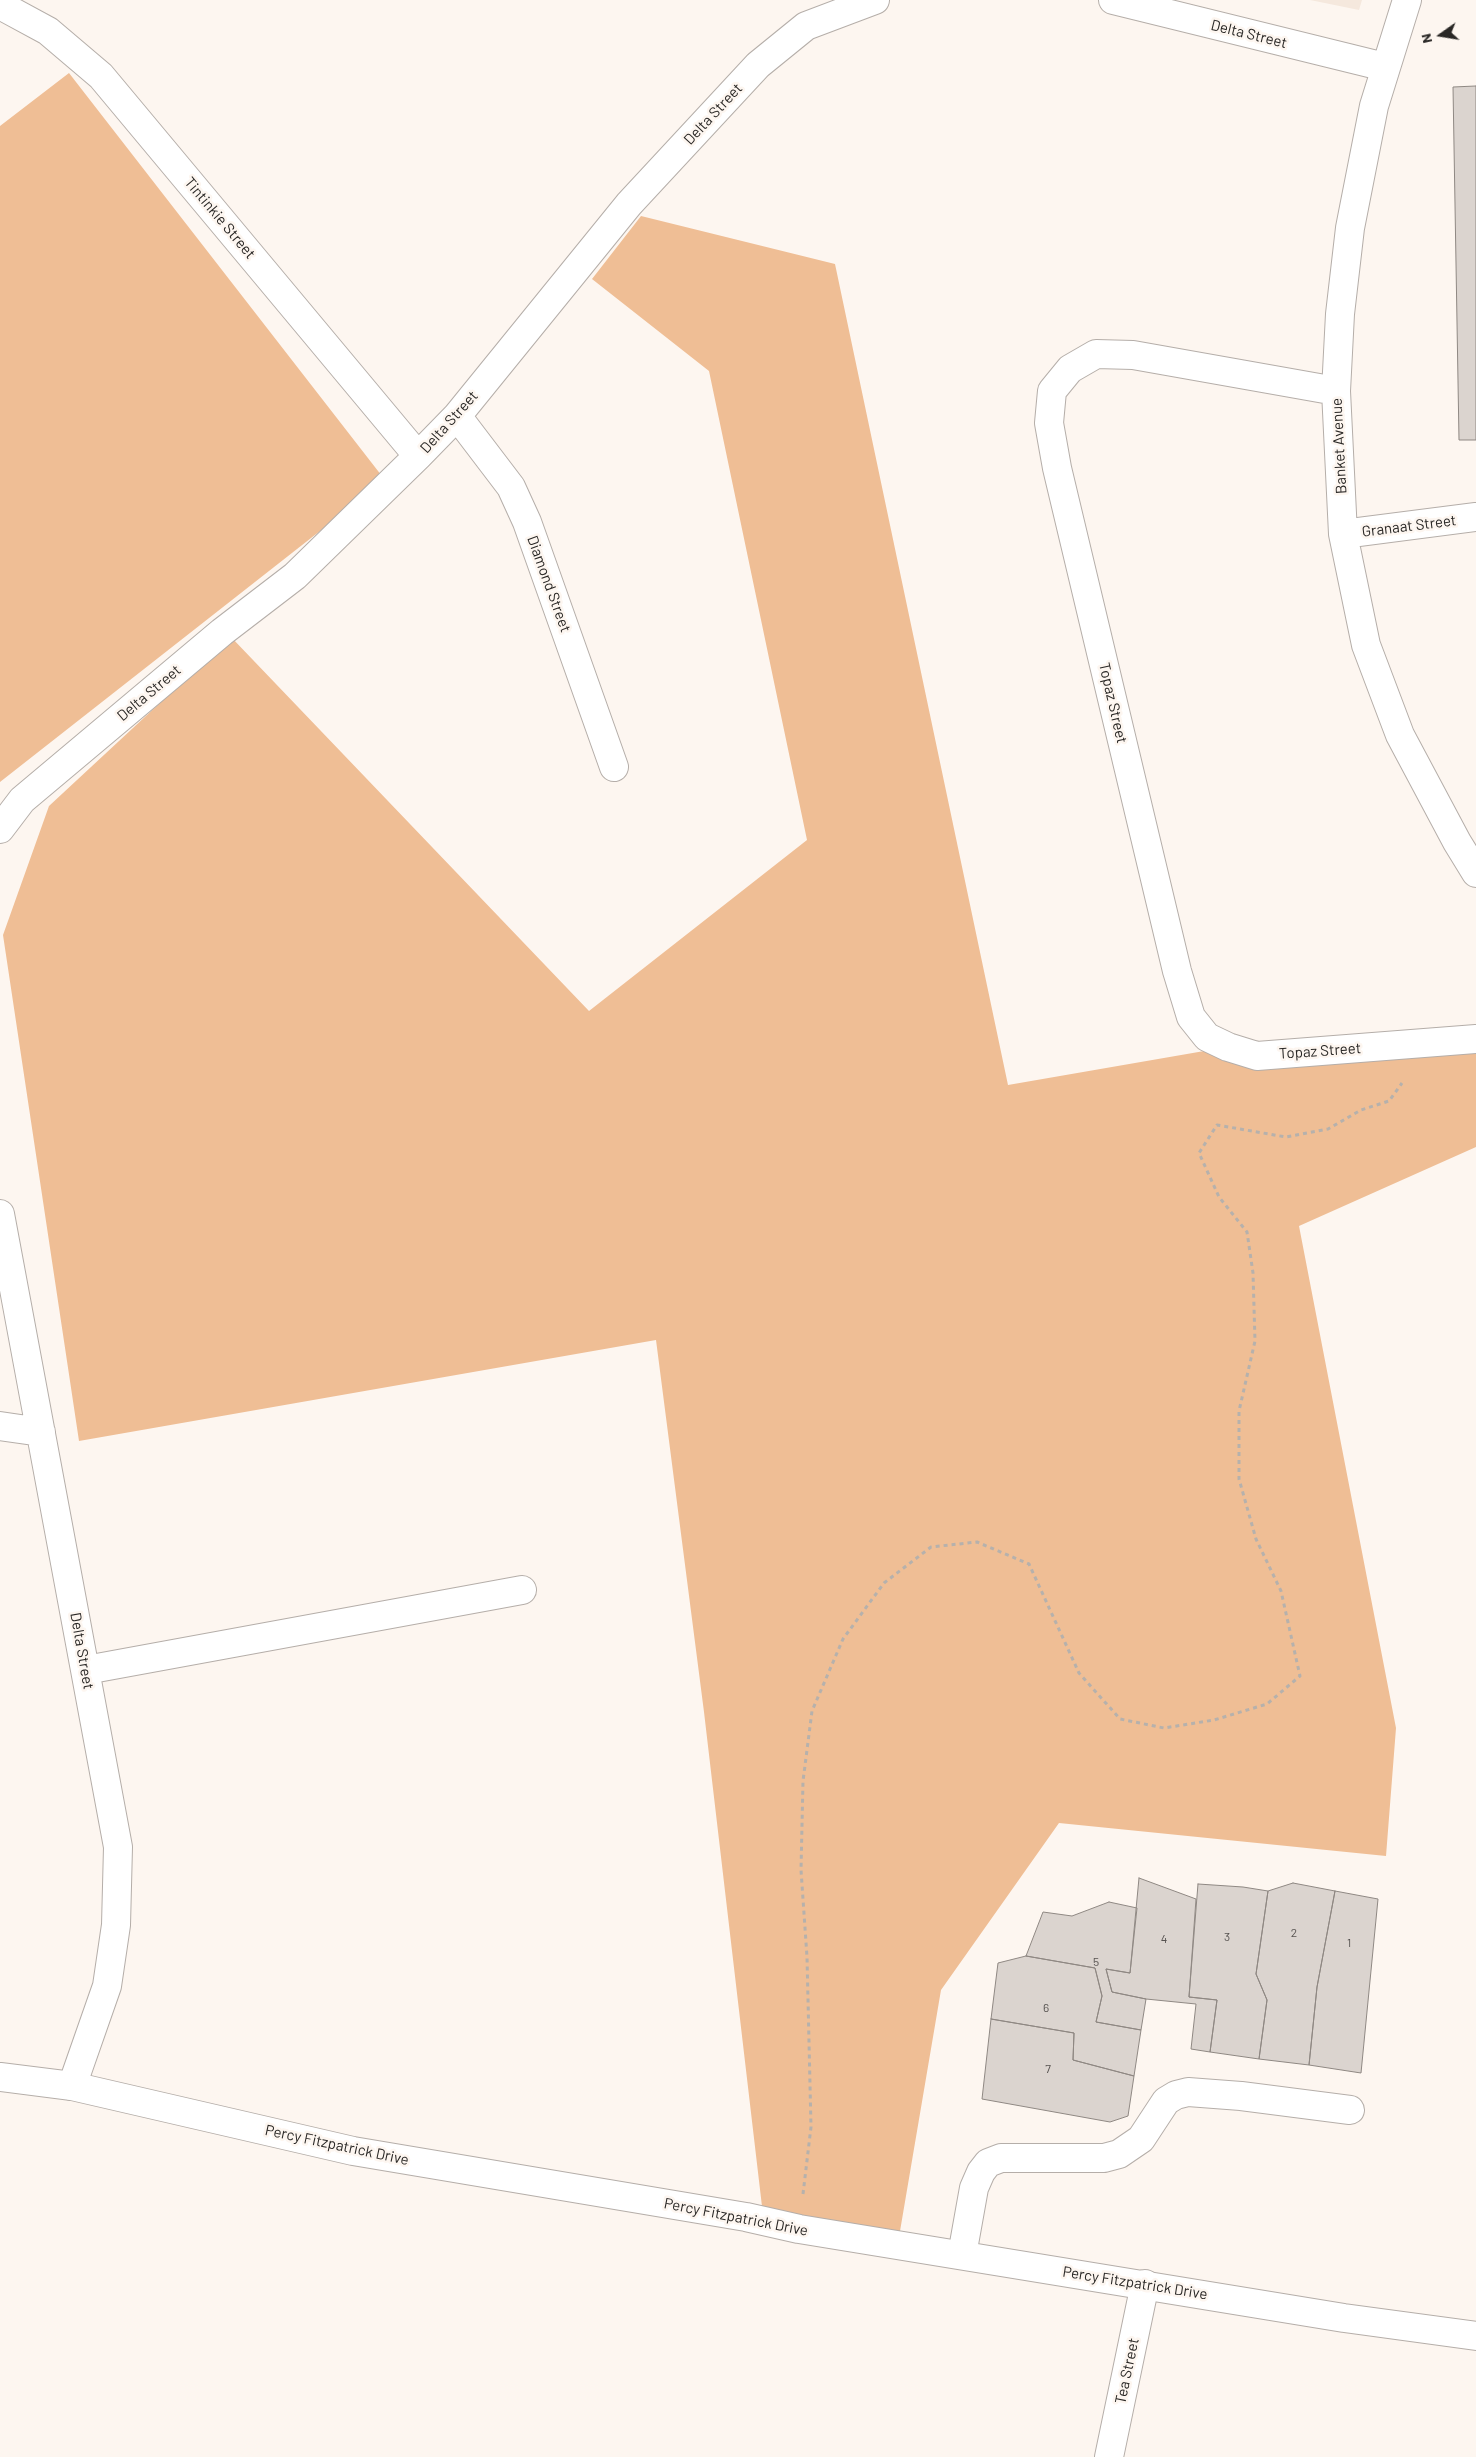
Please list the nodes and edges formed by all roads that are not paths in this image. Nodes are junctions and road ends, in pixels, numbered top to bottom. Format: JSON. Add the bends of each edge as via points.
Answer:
{"nodes":[{"id":1,"x":875,"y":0,"type":"edge"},
{"id":2,"x":1112,"y":0,"type":"edge"},
{"id":3,"x":1408,"y":0,"type":"edge"},
{"id":4,"x":0,"y":5,"type":"edge"},
{"id":5,"x":1385,"y":67,"type":"junction"},
{"id":6,"x":1336,"y":391,"type":"junction"},
{"id":7,"x":457,"y":416,"type":"junction"},
{"id":8,"x":418,"y":456,"type":"junction"},
{"id":9,"x":1476,"y":517,"type":"edge"},
{"id":10,"x":1343,"y":534,"type":"junction"},
{"id":11,"x":614,"y":767,"type":"dead end"},
{"id":12,"x":0,"y":829,"type":"edge"},
{"id":13,"x":1476,"y":873,"type":"edge"},
{"id":14,"x":1476,"y":1039,"type":"edge"},
{"id":15,"x":0,"y":1214,"type":"edge"},
{"id":16,"x":0,"y":1426,"type":"edge"},
{"id":17,"x":41,"y":1432,"type":"junction"},
{"id":18,"x":522,"y":1590,"type":"dead end"},
{"id":19,"x":86,"y":1670,"type":"junction"},
{"id":20,"x":0,"y":2076,"type":"edge"},
{"id":21,"x":72,"y":2086,"type":"junction"},
{"id":22,"x":1350,"y":2110,"type":"dead end"},
{"id":23,"x":962,"y":2255,"type":"junction"},
{"id":24,"x":1145,"y":2284,"type":"junction"},
{"id":25,"x":1476,"y":2336,"type":"edge"},
{"id":26,"x":1110,"y":2457,"type":"edge"}],
"edges":[{"from":1,"to":7,"type":"street","name":"Delta Street","via":[[806,26],[758,65],[629,204]]},
{"from":2,"to":5,"type":"street","name":"Delta Street"},
{"from":3,"to":5,"type":"street","name":"Banket Avenue"},
{"from":4,"to":8,"type":"street","name":"Tintinkie Street","via":[[48,31],[101,76]]},
{"from":5,"to":6,"type":"street","name":"Banket Avenue","via":[[1372,115],[1350,228],[1340,314]]},
{"from":6,"to":10,"type":"street","name":"Banket Avenue"},
{"from":6,"to":14,"type":"street","name":"Topaz Street","via":[[1133,355],[1096,354],[1070,368],[1052,391],[1049,423],[1057,468],[1174,961],[1191,1017],[1207,1037],[1257,1056]]},
{"from":7,"to":8,"type":"street","name":"Delta Street"},
{"from":7,"to":11,"type":"street","name":"Diamond Street","via":[[511,487],[527,522]]},
{"from":8,"to":12,"type":"street","name":"Delta Street","via":[[295,576],[222,632],[22,800]]},
{"from":9,"to":10,"type":"street","name":"Granaat Street"},
{"from":10,"to":13,"type":"street","name":"Banket Avenue","via":[[1366,645],[1400,735]]},
{"from":15,"to":17,"type":"street","name":"Delta Street"},
{"from":16,"to":17,"type":"street"},
{"from":17,"to":19,"type":"street","name":"Delta Street"},
{"from":18,"to":19,"type":"street"},
{"from":19,"to":21,"type":"street","name":"Delta Street","via":[[118,1847],[116,1925],[107,1986]]},
{"from":20,"to":21,"type":"street","name":"Percy Fitzpatrick Drive"},
{"from":21,"to":23,"type":"street","name":"Percy Fitzpatrick Drive","via":[[353,2151],[741,2216],[799,2230]]},
{"from":22,"to":23,"type":"street","via":[[1188,2092],[1166,2101],[1141,2139],[1119,2154],[1104,2158],[1001,2158],[988,2164],[974,2188]]},
{"from":23,"to":24,"type":"street","name":"Percy Fitzpatrick Drive"},
{"from":24,"to":25,"type":"street","name":"Percy Fitzpatrick Drive","via":[[1344,2318]]},
{"from":24,"to":26,"type":"street","name":"Tea Street"}]}
